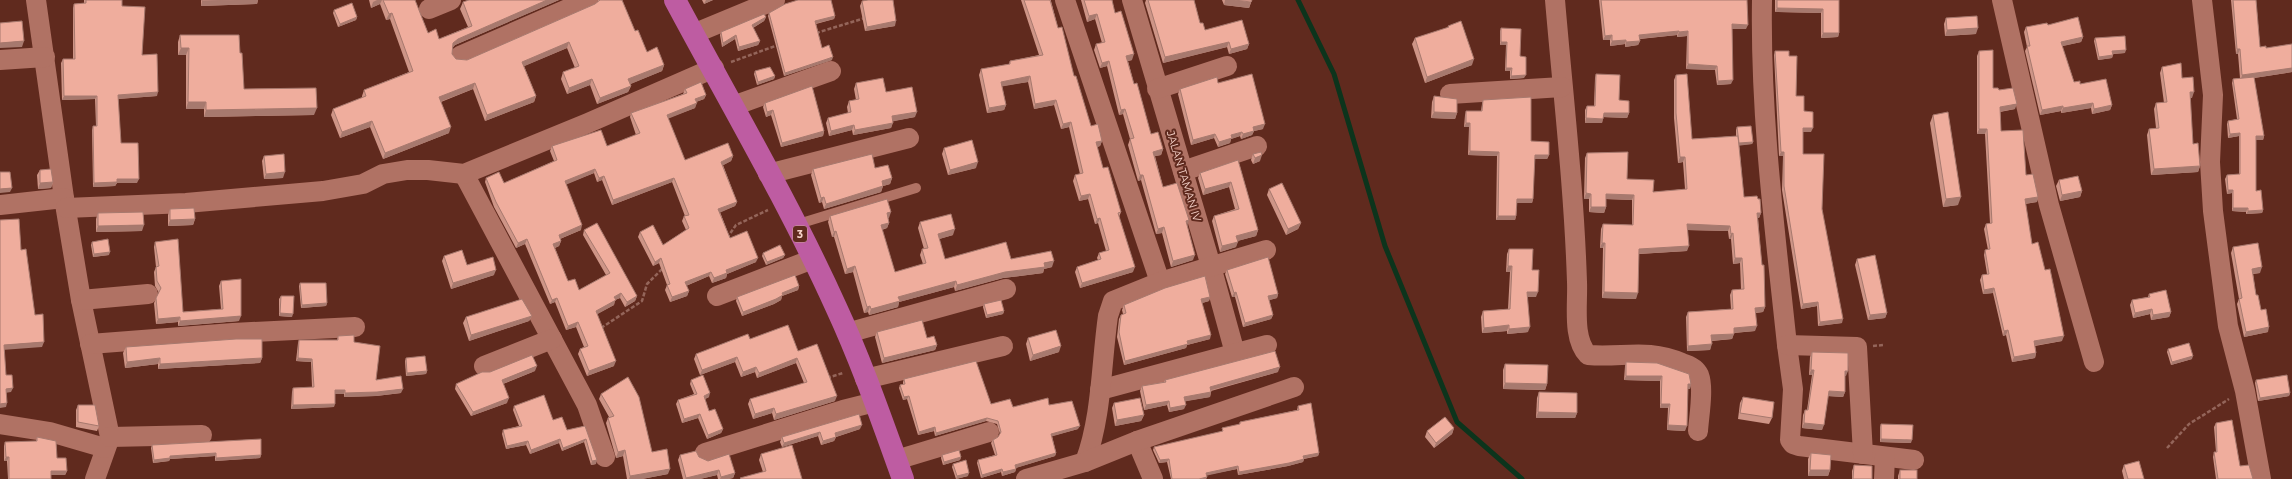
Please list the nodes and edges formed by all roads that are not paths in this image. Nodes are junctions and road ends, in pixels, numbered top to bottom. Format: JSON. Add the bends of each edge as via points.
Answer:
{"nodes":[{"id":1,"x":36,"y":0,"type":"edge"},
{"id":2,"x":48,"y":0,"type":"edge"},
{"id":3,"x":451,"y":0,"type":"edge"},
{"id":4,"x":588,"y":0,"type":"edge"},
{"id":5,"x":676,"y":0,"type":"edge"},
{"id":6,"x":775,"y":0,"type":"edge"},
{"id":7,"x":1065,"y":0,"type":"edge"},
{"id":8,"x":1132,"y":0,"type":"edge"},
{"id":9,"x":1555,"y":0,"type":"edge"},
{"id":10,"x":1762,"y":0,"type":"edge"},
{"id":11,"x":2002,"y":0,"type":"edge"},
{"id":12,"x":2202,"y":0,"type":"edge"},
{"id":13,"x":429,"y":9,"type":"dead end"},
{"id":14,"x":693,"y":34,"type":"junction"},
{"id":15,"x":460,"y":56,"type":"dead end"},
{"id":16,"x":45,"y":57,"type":"junction"},
{"id":17,"x":0,"y":60,"type":"edge"},
{"id":18,"x":1227,"y":66,"type":"dead end"},
{"id":19,"x":714,"y":68,"type":"junction"},
{"id":20,"x":831,"y":71,"type":"dead end"},
{"id":21,"x":1562,"y":87,"type":"junction"},
{"id":22,"x":1158,"y":89,"type":"junction"},
{"id":23,"x":1450,"y":94,"type":"dead end"},
{"id":24,"x":732,"y":106,"type":"junction"},
{"id":25,"x":908,"y":138,"type":"dead end"},
{"id":26,"x":1257,"y":146,"type":"dead end"},
{"id":27,"x":1182,"y":171,"type":"junction"},
{"id":28,"x":464,"y":174,"type":"junction"},
{"id":29,"x":768,"y":174,"type":"junction"},
{"id":30,"x":916,"y":188,"type":"dead end"},
{"id":31,"x":65,"y":203,"type":"junction"},
{"id":32,"x":0,"y":205,"type":"edge"},
{"id":33,"x":795,"y":225,"type":"junction"},
{"id":34,"x":1266,"y":250,"type":"dead end"},
{"id":35,"x":813,"y":259,"type":"junction"},
{"id":36,"x":1211,"y":266,"type":"junction"},
{"id":37,"x":1160,"y":282,"type":"junction"},
{"id":38,"x":1006,"y":289,"type":"dead end"},
{"id":39,"x":148,"y":294,"type":"dead end"},
{"id":40,"x":717,"y":296,"type":"dead end"},
{"id":41,"x":81,"y":300,"type":"junction"},
{"id":42,"x":355,"y":327,"type":"dead end"},
{"id":43,"x":847,"y":333,"type":"junction"},
{"id":44,"x":552,"y":339,"type":"junction"},
{"id":45,"x":90,"y":344,"type":"junction"},
{"id":46,"x":1267,"y":345,"type":"dead end"},
{"id":47,"x":1787,"y":345,"type":"junction"},
{"id":48,"x":1003,"y":346,"type":"dead end"},
{"id":49,"x":1235,"y":353,"type":"junction"},
{"id":50,"x":2094,"y":362,"type":"dead end"},
{"id":51,"x":484,"y":366,"type":"dead end"},
{"id":52,"x":863,"y":373,"type":"junction"},
{"id":53,"x":1294,"y":387,"type":"dead end"},
{"id":54,"x":1100,"y":390,"type":"junction"},
{"id":55,"x":875,"y":402,"type":"junction"},
{"id":56,"x":0,"y":424,"type":"edge"},
{"id":57,"x":1698,"y":431,"type":"dead end"},
{"id":58,"x":989,"y":432,"type":"dead end"},
{"id":59,"x":202,"y":435,"type":"dead end"},
{"id":60,"x":1137,"y":441,"type":"junction"},
{"id":61,"x":107,"y":443,"type":"junction"},
{"id":62,"x":705,"y":453,"type":"dead end"},
{"id":63,"x":1863,"y":454,"type":"junction"},
{"id":64,"x":605,"y":457,"type":"dead end"},
{"id":65,"x":1885,"y":457,"type":"junction"},
{"id":66,"x":1914,"y":460,"type":"dead end"},
{"id":67,"x":1085,"y":462,"type":"junction"},
{"id":68,"x":900,"y":469,"type":"edge"},
{"id":69,"x":95,"y":479,"type":"edge"},
{"id":70,"x":1026,"y":479,"type":"edge"},
{"id":71,"x":1153,"y":479,"type":"edge"},
{"id":72,"x":1884,"y":479,"type":"edge"},
{"id":73,"x":2261,"y":479,"type":"edge"}],
"edges":[{"from":1,"to":2,"type":"street"},
{"from":1,"to":16,"type":"street"},
{"from":3,"to":13,"type":"street"},
{"from":4,"to":15,"type":"street"},
{"from":5,"to":14,"type":"highway","number":"3"},
{"from":6,"to":14,"type":"street"},
{"from":7,"to":37,"type":"street"},
{"from":8,"to":22,"type":"street","name":"JALAN TAMAN IV"},
{"from":9,"to":21,"type":"street"},
{"from":10,"to":47,"type":"street","via":[[1761,34],[1768,135]]},
{"from":11,"to":50,"type":"street","via":[[2011,48],[2049,204]]},
{"from":12,"to":73,"type":"street","via":[[2213,95],[2210,162],[2213,211],[2228,326],[2245,391]]},
{"from":14,"to":19,"type":"highway","number":"3"},
{"from":16,"to":17,"type":"street"},
{"from":16,"to":31,"type":"street"},
{"from":18,"to":22,"type":"street"},
{"from":19,"to":24,"type":"highway","number":"3"},
{"from":19,"to":28,"type":"street"},
{"from":20,"to":24,"type":"street"},
{"from":21,"to":23,"type":"street"},
{"from":21,"to":57,"type":"street","via":[[1572,205],[1577,318],[1582,349],[1588,355],[1595,356],[1642,353],[1657,355],[1676,360],[1696,370],[1701,385]]},
{"from":22,"to":27,"type":"street","name":"JALAN TAMAN IV"},
{"from":24,"to":29,"type":"highway","number":"3"},
{"from":25,"to":29,"type":"street"},
{"from":26,"to":27,"type":"street"},
{"from":27,"to":36,"type":"street","name":"JALAN TAMAN IV"},
{"from":28,"to":31,"type":"street","via":[[407,170],[383,174],[363,184],[323,191],[186,203]]},
{"from":28,"to":44,"type":"street"},
{"from":29,"to":33,"type":"highway","number":"3"},
{"from":30,"to":33,"type":"lane"},
{"from":31,"to":32,"type":"street"},
{"from":31,"to":41,"type":"street"},
{"from":33,"to":35,"type":"highway","number":"3"},
{"from":34,"to":36,"type":"street"},
{"from":35,"to":40,"type":"street"},
{"from":35,"to":43,"type":"highway","number":"3"},
{"from":36,"to":37,"type":"street"},
{"from":36,"to":49,"type":"street","name":"JALAN TAMAN IV"},
{"from":37,"to":54,"type":"street","via":[[1113,301],[1105,333]]},
{"from":38,"to":43,"type":"street"},
{"from":39,"to":41,"type":"street"},
{"from":41,"to":45,"type":"street"},
{"from":42,"to":45,"type":"street"},
{"from":43,"to":52,"type":"highway","number":"3"},
{"from":44,"to":51,"type":"street"},
{"from":44,"to":64,"type":"street","via":[[587,405]]},
{"from":45,"to":61,"type":"street"},
{"from":46,"to":49,"type":"street"},
{"from":47,"to":63,"type":"street","via":[[1793,378],[1790,436],[1793,444]]},
{"from":47,"to":63,"type":"street","via":[[1857,347]]},
{"from":48,"to":52,"type":"street"},
{"from":49,"to":54,"type":"street"},
{"from":52,"to":55,"type":"highway","number":"3"},
{"from":53,"to":60,"type":"street"},
{"from":54,"to":67,"type":"street","via":[[1090,448]]},
{"from":55,"to":62,"type":"street"},
{"from":55,"to":68,"type":"highway","number":"3"},
{"from":56,"to":61,"type":"street"},
{"from":58,"to":68,"type":"street"},
{"from":59,"to":61,"type":"street"},
{"from":60,"to":67,"type":"street"},
{"from":60,"to":71,"type":"street"},
{"from":61,"to":69,"type":"street"},
{"from":63,"to":65,"type":"street"},
{"from":65,"to":66,"type":"street"},
{"from":65,"to":72,"type":"street"},
{"from":67,"to":70,"type":"street"}]}
